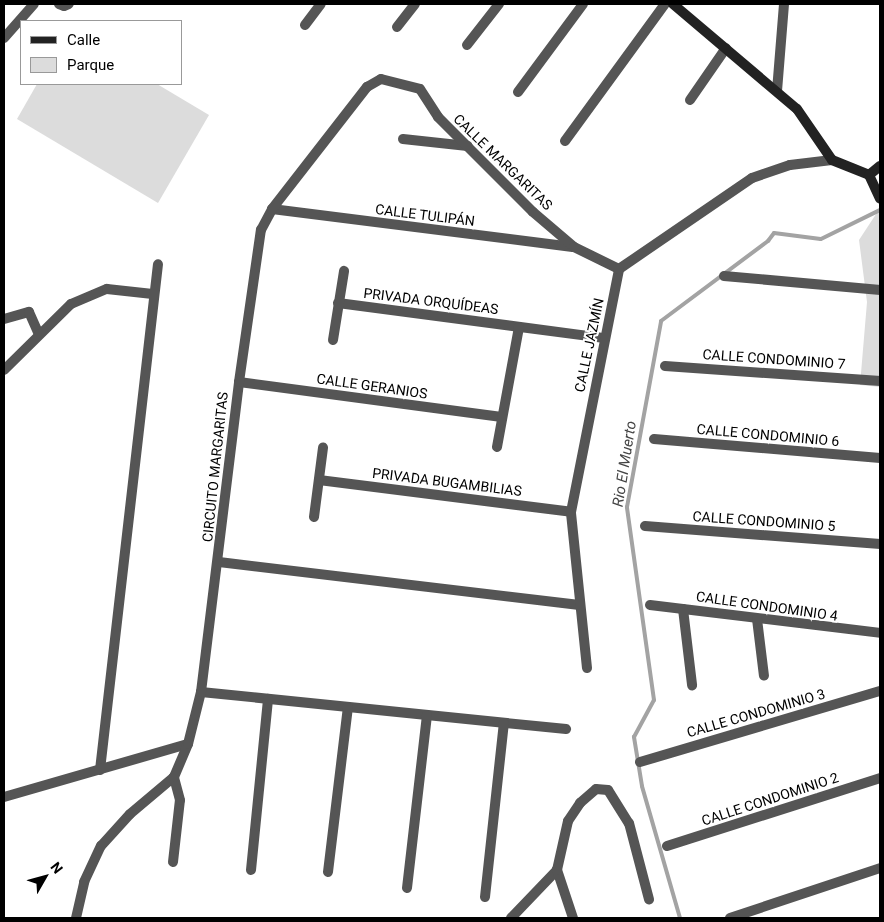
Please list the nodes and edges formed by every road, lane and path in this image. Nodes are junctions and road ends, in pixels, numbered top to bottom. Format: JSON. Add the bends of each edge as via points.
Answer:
{"nodes":[{"id":1,"x":34,"y":4,"type":"edge"},
{"id":2,"x":59,"y":4,"type":"edge"},
{"id":3,"x":69,"y":4,"type":"edge"},
{"id":4,"x":321,"y":4,"type":"edge"},
{"id":5,"x":414,"y":4,"type":"edge"},
{"id":6,"x":499,"y":4,"type":"edge"},
{"id":7,"x":582,"y":4,"type":"edge"},
{"id":8,"x":665,"y":4,"type":"edge"},
{"id":9,"x":673,"y":4,"type":"edge"},
{"id":10,"x":784,"y":4,"type":"edge"},
{"id":11,"x":305,"y":25,"type":"dead end"},
{"id":12,"x":397,"y":28,"type":"dead end"},
{"id":13,"x":4,"y":38,"type":"edge"},
{"id":14,"x":467,"y":44,"type":"dead end"},
{"id":15,"x":726,"y":48,"type":"junction"},
{"id":16,"x":374,"y":81,"type":"joint"},
{"id":17,"x":777,"y":90,"type":"junction"},
{"id":18,"x":518,"y":92,"type":"dead end"},
{"id":19,"x":690,"y":100,"type":"dead end"},
{"id":20,"x":403,"y":139,"type":"dead end"},
{"id":21,"x":564,"y":141,"type":"dead end"},
{"id":22,"x":468,"y":146,"type":"junction"},
{"id":23,"x":832,"y":160,"type":"junction"},
{"id":24,"x":880,"y":166,"type":"edge"},
{"id":25,"x":870,"y":179,"type":"junction"},
{"id":26,"x":880,"y":199,"type":"edge"},
{"id":27,"x":272,"y":209,"type":"junction"},
{"id":28,"x":574,"y":247,"type":"junction"},
{"id":29,"x":158,"y":264,"type":"dead end"},
{"id":30,"x":619,"y":269,"type":"junction"},
{"id":31,"x":344,"y":271,"type":"dead end"},
{"id":32,"x":724,"y":276,"type":"dead end"},
{"id":33,"x":880,"y":290,"type":"edge"},
{"id":34,"x":154,"y":294,"type":"junction"},
{"id":35,"x":338,"y":303,"type":"junction"},
{"id":36,"x":4,"y":319,"type":"edge"},
{"id":37,"x":520,"y":327,"type":"junction"},
{"id":38,"x":38,"y":334,"type":"junction"},
{"id":39,"x":603,"y":338,"type":"junction"},
{"id":40,"x":333,"y":340,"type":"dead end"},
{"id":41,"x":665,"y":366,"type":"dead end"},
{"id":42,"x":4,"y":370,"type":"edge"},
{"id":43,"x":880,"y":380,"type":"edge"},
{"id":44,"x":239,"y":382,"type":"junction"},
{"id":45,"x":502,"y":417,"type":"junction"},
{"id":46,"x":654,"y":439,"type":"dead end"},
{"id":47,"x":497,"y":446,"type":"dead end"},
{"id":48,"x":323,"y":448,"type":"dead end"},
{"id":49,"x":880,"y":458,"type":"edge"},
{"id":50,"x":319,"y":480,"type":"junction"},
{"id":51,"x":571,"y":512,"type":"junction"},
{"id":52,"x":314,"y":517,"type":"dead end"},
{"id":53,"x":645,"y":526,"type":"dead end"},
{"id":54,"x":880,"y":544,"type":"edge"},
{"id":55,"x":219,"y":562,"type":"junction"},
{"id":56,"x":650,"y":604,"type":"dead end"},
{"id":57,"x":579,"y":605,"type":"junction"},
{"id":58,"x":683,"y":609,"type":"junction"},
{"id":59,"x":757,"y":619,"type":"junction"},
{"id":60,"x":880,"y":633,"type":"edge"},
{"id":61,"x":587,"y":668,"type":"dead end"},
{"id":62,"x":764,"y":676,"type":"dead end"},
{"id":63,"x":692,"y":684,"type":"dead end"},
{"id":64,"x":880,"y":691,"type":"edge"},
{"id":65,"x":201,"y":692,"type":"junction"},
{"id":66,"x":268,"y":699,"type":"junction"},
{"id":67,"x":348,"y":707,"type":"junction"},
{"id":68,"x":427,"y":715,"type":"junction"},
{"id":69,"x":504,"y":723,"type":"junction"},
{"id":70,"x":566,"y":729,"type":"dead end"},
{"id":71,"x":188,"y":744,"type":"junction"},
{"id":72,"x":640,"y":762,"type":"dead end"},
{"id":73,"x":100,"y":770,"type":"junction"},
{"id":74,"x":174,"y":777,"type":"junction"},
{"id":75,"x":880,"y":778,"type":"edge"},
{"id":76,"x":4,"y":797,"type":"edge"},
{"id":77,"x":667,"y":846,"type":"dead end"},
{"id":78,"x":173,"y":862,"type":"dead end"},
{"id":79,"x":880,"y":868,"type":"edge"},
{"id":80,"x":251,"y":870,"type":"dead end"},
{"id":81,"x":557,"y":870,"type":"junction"},
{"id":82,"x":328,"y":872,"type":"dead end"},
{"id":83,"x":407,"y":888,"type":"dead end"},
{"id":84,"x":484,"y":897,"type":"dead end"},
{"id":85,"x":649,"y":899,"type":"dead end"},
{"id":86,"x":76,"y":918,"type":"edge"},
{"id":87,"x":511,"y":918,"type":"edge"},
{"id":88,"x":573,"y":918,"type":"edge"},
{"id":89,"x":730,"y":918,"type":"edge"}],
"edges":[{"from":1,"to":13,"type":"street"},
{"from":2,"to":3,"type":"street"},
{"from":4,"to":11,"type":"street"},
{"from":5,"to":12,"type":"street"},
{"from":6,"to":14,"type":"street"},
{"from":7,"to":18,"type":"street"},
{"from":8,"to":21,"type":"street"},
{"from":9,"to":15,"type":"main road"},
{"from":10,"to":17,"type":"street"},
{"from":15,"to":17,"type":"main road"},
{"from":15,"to":19,"type":"street"},
{"from":16,"to":22,"type":"street","name":"CALLE MARGARITAS","via":[[381,79],[420,89],[438,117]]},
{"from":16,"to":27,"type":"street","name":"CIRCUITO MARGARITAS"},
{"from":17,"to":23,"type":"main road","via":[[797,109]]},
{"from":20,"to":22,"type":"street"},
{"from":22,"to":28,"type":"street","name":"CALLE MARGARITAS","via":[[533,212]]},
{"from":23,"to":25,"type":"main road"},
{"from":23,"to":30,"type":"street","via":[[772,169],[752,178]]},
{"from":24,"to":25,"type":"main road"},
{"from":25,"to":26,"type":"main road"},
{"from":27,"to":28,"type":"street","name":"CALLE TULIPÁN"},
{"from":27,"to":44,"type":"street","name":"CIRCUITO MARGARITAS","via":[[261,230]]},
{"from":28,"to":30,"type":"street","name":"CALLE MARGARITAS"},
{"from":29,"to":34,"type":"street"},
{"from":30,"to":39,"type":"street","name":"CALLE JAZMÍN"},
{"from":31,"to":35,"type":"street"},
{"from":32,"to":33,"type":"street"},
{"from":34,"to":38,"type":"street","via":[[124,289],[91,294],[71,304]]},
{"from":34,"to":73,"type":"street"},
{"from":35,"to":37,"type":"street","name":"PRIVADA ORQUÍDEAS"},
{"from":35,"to":40,"type":"street"},
{"from":36,"to":38,"type":"street","via":[[29,312]]},
{"from":37,"to":39,"type":"street","name":"PRIVADA ORQUÍDEAS"},
{"from":37,"to":45,"type":"street"},
{"from":38,"to":42,"type":"street"},
{"from":39,"to":51,"type":"street","name":"CALLE JAZMÍN"},
{"from":41,"to":43,"type":"street","name":"CALLE CONDOMINIO 7"},
{"from":44,"to":45,"type":"street","name":"CALLE GERANIOS"},
{"from":44,"to":55,"type":"street","name":"CIRCUITO MARGARITAS"},
{"from":45,"to":47,"type":"street"},
{"from":46,"to":49,"type":"street","name":"CALLE CONDOMINIO 6"},
{"from":48,"to":50,"type":"street"},
{"from":50,"to":51,"type":"street","name":"PRIVADA BUGAMBILIAS"},
{"from":50,"to":52,"type":"street"},
{"from":51,"to":57,"type":"street","name":"CALLE JAZMÍN"},
{"from":53,"to":54,"type":"street","name":"CALLE CONDOMINIO 5"},
{"from":55,"to":57,"type":"street","name":"CIRCUITO MARGARITAS"},
{"from":55,"to":65,"type":"street"},
{"from":56,"to":58,"type":"street","name":"CALLE CONDOMINIO 4"},
{"from":57,"to":61,"type":"street","name":"CALLE JAZMÍN"},
{"from":58,"to":59,"type":"street","name":"CALLE CONDOMINIO 4"},
{"from":58,"to":63,"type":"street"},
{"from":59,"to":60,"type":"street","name":"CALLE CONDOMINIO 4"},
{"from":59,"to":62,"type":"street"},
{"from":64,"to":72,"type":"street","name":"CALLE CONDOMINIO 3"},
{"from":65,"to":66,"type":"street"},
{"from":65,"to":71,"type":"street"},
{"from":66,"to":67,"type":"street"},
{"from":66,"to":80,"type":"street"},
{"from":67,"to":68,"type":"street"},
{"from":67,"to":82,"type":"street"},
{"from":68,"to":69,"type":"street"},
{"from":68,"to":83,"type":"street"},
{"from":69,"to":70,"type":"street"},
{"from":69,"to":84,"type":"street"},
{"from":71,"to":73,"type":"street"},
{"from":71,"to":74,"type":"street"},
{"from":73,"to":76,"type":"street"},
{"from":74,"to":78,"type":"street","via":[[180,800]]},
{"from":74,"to":86,"type":"street","via":[[130,814],[101,846],[84,882]]},
{"from":75,"to":77,"type":"street","name":"CALLE CONDOMINIO 2"},
{"from":79,"to":89,"type":"street"},
{"from":81,"to":85,"type":"street","via":[[568,821],[584,798],[602,788],[616,801],[629,824]]},
{"from":81,"to":87,"type":"street"},
{"from":81,"to":88,"type":"street"}]}
